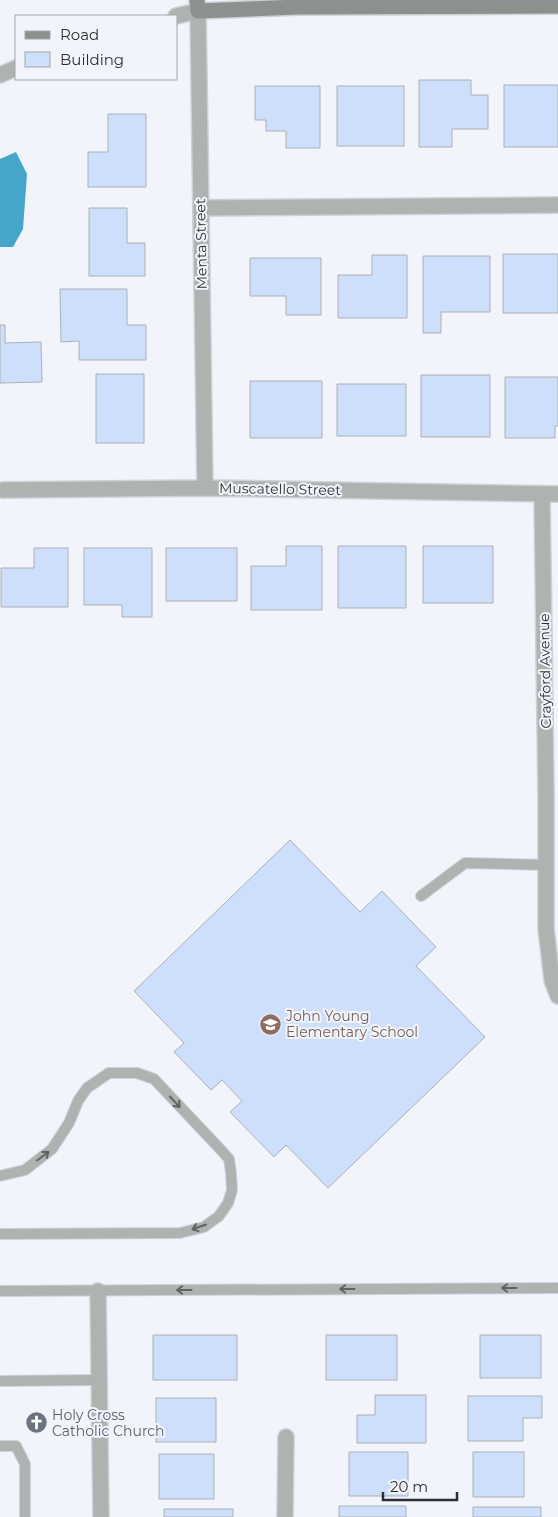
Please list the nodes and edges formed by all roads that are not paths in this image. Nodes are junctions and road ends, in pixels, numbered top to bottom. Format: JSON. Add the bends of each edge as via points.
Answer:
{"nodes":[{"id":1,"x":197,"y":6,"type":"edge"},
{"id":2,"x":558,"y":6,"type":"edge"},
{"id":3,"x":178,"y":15,"type":"edge"},
{"id":4,"x":15,"y":68,"type":"edge"},
{"id":5,"x":0,"y":75,"type":"edge"},
{"id":6,"x":558,"y":205,"type":"edge"},
{"id":7,"x":201,"y":208,"type":"junction"},
{"id":8,"x":205,"y":488,"type":"junction"},
{"id":9,"x":3,"y":490,"type":"dead end"},
{"id":10,"x":542,"y":494,"type":"junction"},
{"id":11,"x":558,"y":494,"type":"edge"},
{"id":12,"x":552,"y":794,"type":"edge"},
{"id":13,"x":546,"y":865,"type":"junction"},
{"id":14,"x":421,"y":896,"type":"dead end"},
{"id":15,"x":558,"y":996,"type":"edge"},
{"id":16,"x":0,"y":1176,"type":"edge"},
{"id":17,"x":0,"y":1234,"type":"edge"},
{"id":18,"x":558,"y":1288,"type":"edge"},
{"id":19,"x":98,"y":1290,"type":"junction"},
{"id":20,"x":0,"y":1291,"type":"edge"},
{"id":21,"x":99,"y":1380,"type":"junction"},
{"id":22,"x":0,"y":1382,"type":"edge"},
{"id":23,"x":286,"y":1438,"type":"dead end"},
{"id":24,"x":0,"y":1446,"type":"edge"},
{"id":25,"x":26,"y":1517,"type":"edge"},
{"id":26,"x":101,"y":1517,"type":"edge"},
{"id":27,"x":286,"y":1517,"type":"edge"}],
"edges":[{"from":1,"to":2,"type":"street"},
{"from":1,"to":3,"type":"street"},
{"from":1,"to":7,"type":"street","name":"Menta Street"},
{"from":4,"to":5,"type":"street"},
{"from":6,"to":7,"type":"street"},
{"from":7,"to":8,"type":"street","name":"Menta Street"},
{"from":8,"to":9,"type":"street","name":"Muscatello Street"},
{"from":8,"to":10,"type":"street","name":"Muscatello Street"},
{"from":10,"to":11,"type":"street","name":"Muscatello Street"},
{"from":10,"to":12,"type":"street","name":"Crayford Avenue"},
{"from":12,"to":13,"type":"street","name":"Crayford Avenue"},
{"from":13,"to":14,"type":"lane","via":[[465,863]]},
{"from":13,"to":15,"type":"street","name":"Crayford Avenue","via":[[546,928],[552,980]]},
{"from":16,"to":17,"type":"lane","one_way":true,"via":[[25,1170],[52,1149],[87,1088],[110,1072],[138,1072],[154,1079],[229,1159],[232,1190],[219,1216],[204,1227],[180,1233]]},
{"from":18,"to":19,"type":"lane","one_way":true},
{"from":19,"to":20,"type":"lane"},
{"from":19,"to":21,"type":"street"},
{"from":21,"to":22,"type":"lane"},
{"from":21,"to":26,"type":"street"},
{"from":23,"to":27,"type":"street"},
{"from":24,"to":25,"type":"lane","via":[[16,1446],[26,1464]]}]}
